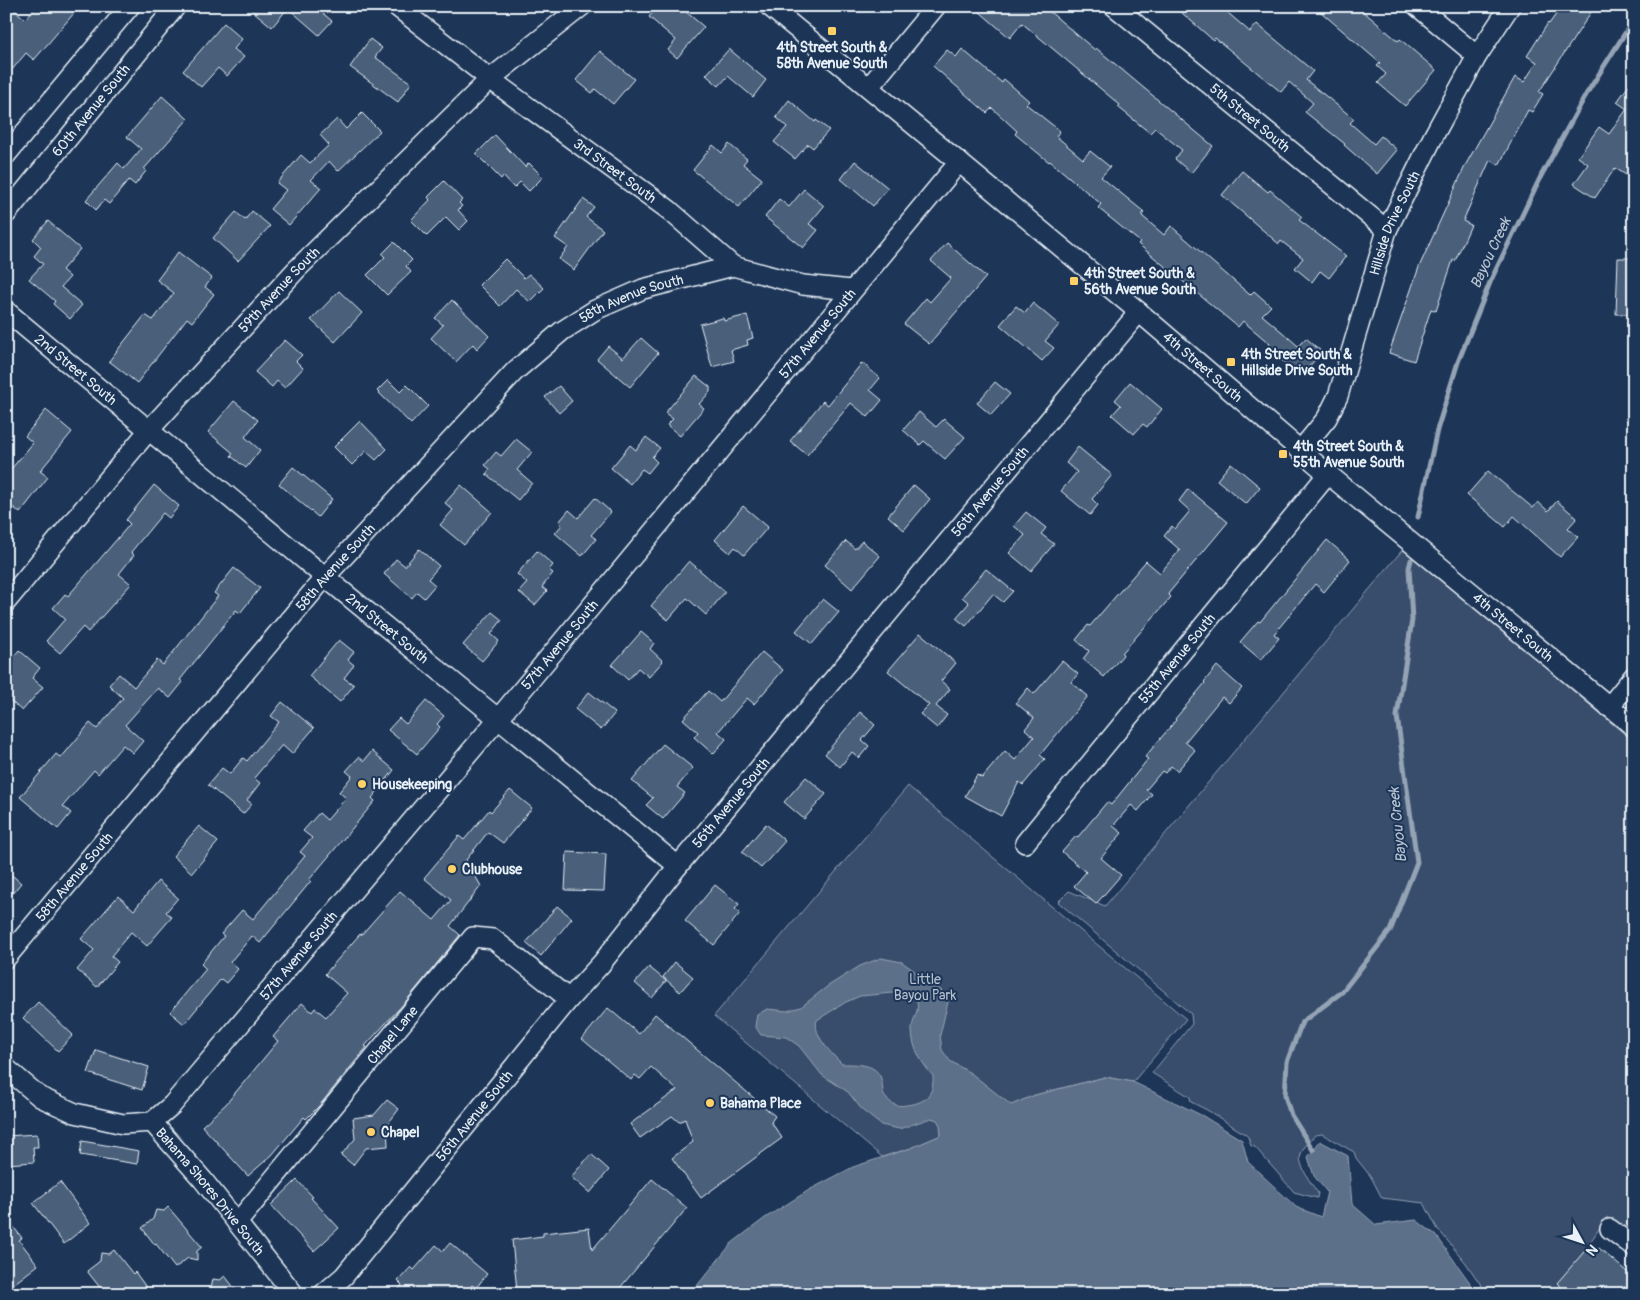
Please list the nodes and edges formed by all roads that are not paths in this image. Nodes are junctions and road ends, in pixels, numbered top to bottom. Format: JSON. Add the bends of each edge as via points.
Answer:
{"nodes":[{"id":1,"x":130,"y":6,"type":"edge"},
{"id":2,"x":176,"y":6,"type":"edge"},
{"id":3,"x":396,"y":6,"type":"edge"},
{"id":4,"x":582,"y":6,"type":"edge"},
{"id":5,"x":769,"y":6,"type":"edge"},
{"id":6,"x":936,"y":6,"type":"edge"},
{"id":7,"x":1114,"y":6,"type":"edge"},
{"id":8,"x":1417,"y":6,"type":"edge"},
{"id":9,"x":1510,"y":6,"type":"edge"},
{"id":10,"x":1477,"y":56,"type":"junction"},
{"id":11,"x":490,"y":79,"type":"junction"},
{"id":12,"x":869,"y":87,"type":"junction"},
{"id":13,"x":6,"y":155,"type":"edge"},
{"id":14,"x":959,"y":162,"type":"junction"},
{"id":15,"x":6,"y":214,"type":"edge"},
{"id":16,"x":1387,"y":230,"type":"junction"},
{"id":17,"x":733,"y":266,"type":"junction"},
{"id":18,"x":851,"y":290,"type":"junction"},
{"id":19,"x":6,"y":311,"type":"edge"},
{"id":20,"x":1138,"y":312,"type":"junction"},
{"id":21,"x":149,"y":430,"type":"junction"},
{"id":22,"x":1301,"y":450,"type":"junction"},
{"id":23,"x":1328,"y":474,"type":"junction"},
{"id":24,"x":325,"y":577,"type":"junction"},
{"id":25,"x":6,"y":602,"type":"edge"},
{"id":26,"x":1634,"y":676,"type":"edge"},
{"id":27,"x":1609,"y":707,"type":"junction"},
{"id":28,"x":498,"y":718,"type":"junction"},
{"id":29,"x":1634,"y":727,"type":"edge"},
{"id":30,"x":1025,"y":843,"type":"dead end"},
{"id":31,"x":678,"y":866,"type":"junction"},
{"id":32,"x":6,"y":958,"type":"edge"},
{"id":33,"x":569,"y":999,"type":"junction"},
{"id":34,"x":6,"y":1068,"type":"edge"},
{"id":35,"x":152,"y":1122,"type":"junction"},
{"id":36,"x":237,"y":1223,"type":"junction"},
{"id":37,"x":1610,"y":1229,"type":"dead end"},
{"id":38,"x":1634,"y":1247,"type":"edge"},
{"id":39,"x":294,"y":1294,"type":"edge"},
{"id":40,"x":323,"y":1294,"type":"edge"}],
"edges":[{"from":1,"to":13,"type":"street"},
{"from":2,"to":15,"type":"street","name":"60th Avenue South"},
{"from":3,"to":11,"type":"street","name":"3rd Street South"},
{"from":4,"to":11,"type":"street","name":"59th Avenue South"},
{"from":5,"to":12,"type":"street","name":"4th Street South"},
{"from":6,"to":12,"type":"street"},
{"from":7,"to":16,"type":"street","name":"5th Street South"},
{"from":8,"to":10,"type":"street"},
{"from":9,"to":10,"type":"street","name":"Hillside Drive South"},
{"from":10,"to":16,"type":"street","name":"Hillside Drive South"},
{"from":11,"to":17,"type":"street","name":"3rd Street South","via":[[669,210]]},
{"from":11,"to":21,"type":"street","name":"59th Avenue South","via":[[296,270]]},
{"from":12,"to":14,"type":"street","name":"4th Street South"},
{"from":14,"to":18,"type":"street","name":"57th Avenue South"},
{"from":14,"to":20,"type":"street","name":"4th Street South"},
{"from":16,"to":22,"type":"street","name":"Hillside Drive South","via":[[1338,396],[1327,418]]},
{"from":17,"to":18,"type":"street","name":"3rd Street South","via":[[803,285]]},
{"from":17,"to":24,"type":"street","name":"58th Avenue South","via":[[643,289],[595,310],[562,330],[515,371]]},
{"from":18,"to":28,"type":"street","name":"57th Avenue South"},
{"from":19,"to":21,"type":"street","name":"2nd Street South"},
{"from":20,"to":22,"type":"street","name":"4th Street South"},
{"from":20,"to":31,"type":"street","name":"56th Avenue South"},
{"from":21,"to":24,"type":"street","name":"2nd Street South"},
{"from":21,"to":25,"type":"street","name":"59th Avenue South"},
{"from":22,"to":23,"type":"street","name":"4th Street South"},
{"from":23,"to":27,"type":"street","name":"4th Street South"},
{"from":23,"to":30,"type":"street","name":"55th Avenue South"},
{"from":24,"to":28,"type":"street","name":"2nd Street South"},
{"from":24,"to":32,"type":"street","name":"58th Avenue South"},
{"from":26,"to":27,"type":"street"},
{"from":27,"to":29,"type":"street","name":"4th Street South"},
{"from":28,"to":31,"type":"street","name":"2nd Street South"},
{"from":28,"to":35,"type":"street","name":"57th Avenue South","via":[[172,1105]]},
{"from":31,"to":33,"type":"street","name":"56th Avenue South","via":[[601,964]]},
{"from":33,"to":36,"type":"street","name":"Chapel Lane","via":[[493,938],[474,937]]},
{"from":33,"to":40,"type":"street","name":"56th Avenue South","via":[[344,1276]]},
{"from":34,"to":35,"type":"street","name":"Bahama Shores Drive South","via":[[40,1097],[74,1113],[122,1124]]},
{"from":35,"to":36,"type":"street","name":"Bahama Shores Drive South"},
{"from":36,"to":39,"type":"street","name":"Bahama Shores Drive South"},
{"from":37,"to":38,"type":"street"}]}
